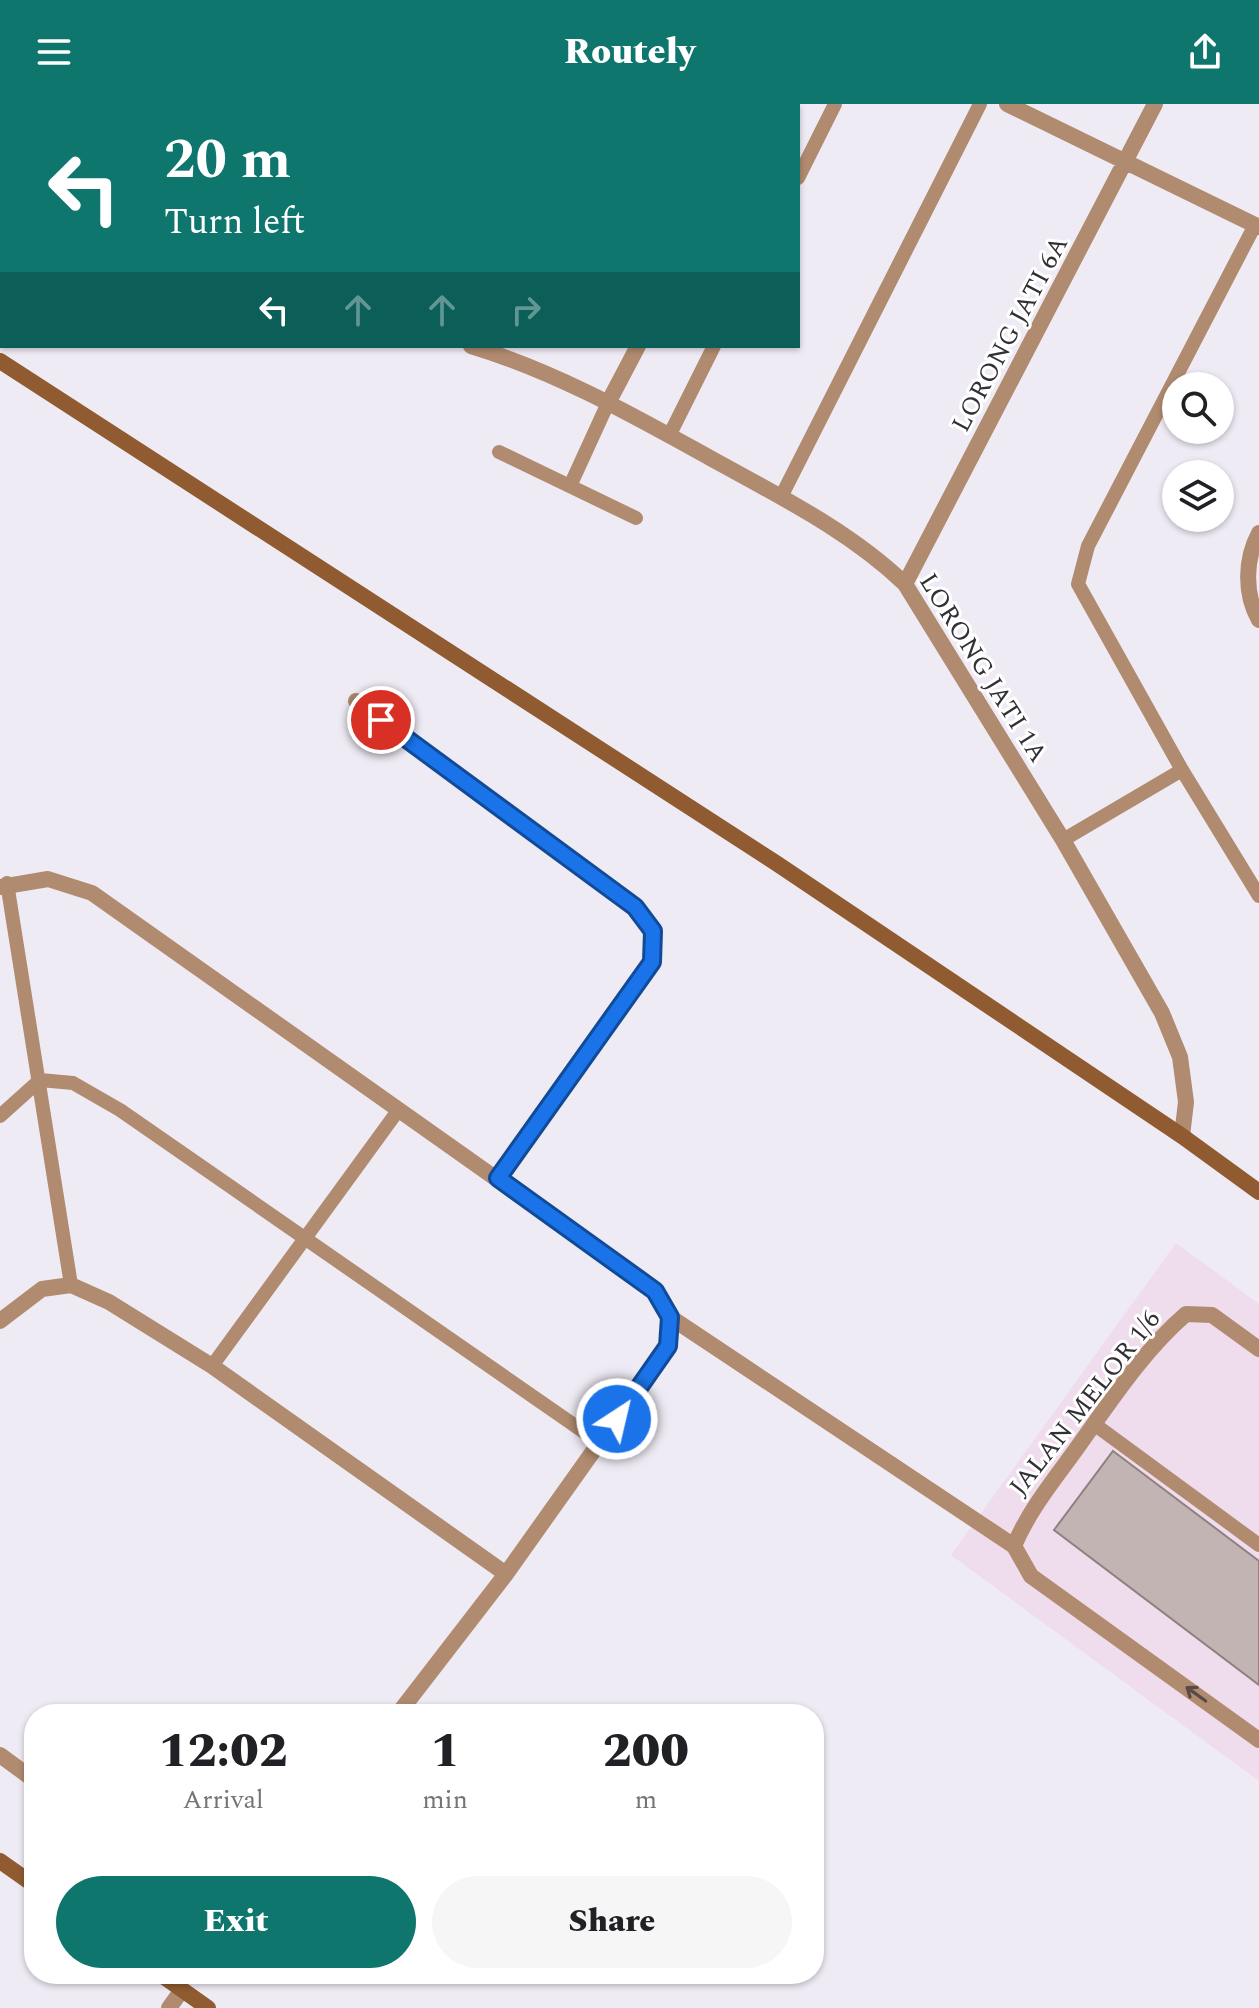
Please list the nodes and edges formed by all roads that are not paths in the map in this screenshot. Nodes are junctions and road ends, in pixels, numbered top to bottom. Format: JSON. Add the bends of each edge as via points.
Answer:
{"nodes":[{"id":1,"x":835,"y":104,"type":"edge"},
{"id":2,"x":980,"y":104,"type":"edge"},
{"id":3,"x":1007,"y":104,"type":"edge"},
{"id":4,"x":1155,"y":104,"type":"edge"},
{"id":5,"x":1127,"y":163,"type":"junction"},
{"id":6,"x":800,"y":174,"type":"edge"},
{"id":7,"x":1257,"y":226,"type":"edge"},
{"id":8,"x":478,"y":348,"type":"edge"},
{"id":9,"x":637,"y":348,"type":"edge"},
{"id":10,"x":713,"y":348,"type":"edge"},
{"id":11,"x":0,"y":361,"type":"edge"},
{"id":12,"x":608,"y":403,"type":"junction"},
{"id":13,"x":669,"y":436,"type":"junction"},
{"id":14,"x":499,"y":452,"type":"dead end"},
{"id":15,"x":570,"y":486,"type":"junction"},
{"id":16,"x":781,"y":497,"type":"junction"},
{"id":17,"x":636,"y":518,"type":"dead end"},
{"id":18,"x":1259,"y":533,"type":"edge"},
{"id":19,"x":905,"y":584,"type":"junction"},
{"id":20,"x":1259,"y":620,"type":"edge"},
{"id":21,"x":356,"y":701,"type":"dead end"},
{"id":22,"x":1182,"y":770,"type":"junction"},
{"id":23,"x":1063,"y":840,"type":"junction"},
{"id":24,"x":3,"y":885,"type":"edge"},
{"id":25,"x":1259,"y":896,"type":"edge"},
{"id":26,"x":40,"y":1080,"type":"junction"},
{"id":27,"x":397,"y":1112,"type":"junction"},
{"id":28,"x":0,"y":1116,"type":"edge"},
{"id":29,"x":1182,"y":1136,"type":"junction"},
{"id":30,"x":498,"y":1178,"type":"junction"},
{"id":31,"x":1259,"y":1192,"type":"edge"},
{"id":32,"x":305,"y":1240,"type":"junction"},
{"id":33,"x":71,"y":1285,"type":"junction"},
{"id":34,"x":670,"y":1317,"type":"junction"},
{"id":35,"x":0,"y":1321,"type":"edge"},
{"id":36,"x":1259,"y":1349,"type":"edge"},
{"id":37,"x":212,"y":1366,"type":"junction"},
{"id":38,"x":1094,"y":1424,"type":"junction"},
{"id":39,"x":600,"y":1443,"type":"junction"},
{"id":40,"x":1259,"y":1545,"type":"edge"},
{"id":41,"x":1014,"y":1546,"type":"junction"},
{"id":42,"x":506,"y":1574,"type":"junction"},
{"id":43,"x":406,"y":1704,"type":"edge"},
{"id":44,"x":1259,"y":1740,"type":"edge"},
{"id":45,"x":0,"y":1755,"type":"edge"},
{"id":46,"x":24,"y":1773,"type":"edge"},
{"id":47,"x":0,"y":1861,"type":"edge"},
{"id":48,"x":24,"y":1878,"type":"edge"},
{"id":49,"x":174,"y":1984,"type":"edge"},
{"id":50,"x":182,"y":1990,"type":"junction"},
{"id":51,"x":169,"y":2008,"type":"edge"},
{"id":52,"x":208,"y":2008,"type":"edge"}],
"edges":[{"from":1,"to":6,"type":"lane"},
{"from":2,"to":16,"type":"lane"},
{"from":3,"to":5,"type":"street"},
{"from":4,"to":5,"type":"street","name":"LORONG JATI 6A"},
{"from":5,"to":7,"type":"street"},
{"from":5,"to":19,"type":"street","name":"LORONG JATI 6A"},
{"from":7,"to":22,"type":"lane","via":[[1088,546],[1078,584]]},
{"from":8,"to":12,"type":"street","name":"LORONG JATI 1A","via":[[525,362]]},
{"from":9,"to":12,"type":"street"},
{"from":10,"to":13,"type":"lane"},
{"from":11,"to":29,"type":"main road","via":[[776,863]]},
{"from":12,"to":13,"type":"street","name":"LORONG JATI 1A"},
{"from":12,"to":15,"type":"lane"},
{"from":13,"to":16,"type":"street","name":"LORONG JATI 1A"},
{"from":14,"to":15,"type":"lane"},
{"from":15,"to":17,"type":"lane"},
{"from":16,"to":19,"type":"street","name":"LORONG JATI 1A","via":[[874,555]]},
{"from":18,"to":20,"type":"street","via":[[1247,572]]},
{"from":19,"to":23,"type":"street","name":"LORONG JATI 1A"},
{"from":21,"to":30,"type":"street","via":[[635,907],[653,931],[652,962]]},
{"from":22,"to":23,"type":"lane"},
{"from":22,"to":25,"type":"lane"},
{"from":23,"to":29,"type":"street","name":"LORONG JATI 1A","via":[[1162,1013],[1180,1057],[1186,1102]]},
{"from":24,"to":26,"type":"lane"},
{"from":24,"to":27,"type":"street","via":[[48,879],[92,893]]},
{"from":26,"to":28,"type":"lane"},
{"from":26,"to":32,"type":"lane","via":[[73,1083],[120,1110]]},
{"from":26,"to":33,"type":"lane"},
{"from":27,"to":30,"type":"street"},
{"from":27,"to":32,"type":"lane"},
{"from":29,"to":31,"type":"main road"},
{"from":30,"to":34,"type":"street","via":[[655,1291]]},
{"from":32,"to":37,"type":"lane"},
{"from":32,"to":39,"type":"lane"},
{"from":33,"to":35,"type":"street","via":[[42,1289]]},
{"from":33,"to":37,"type":"street","via":[[109,1302]]},
{"from":34,"to":39,"type":"street","via":[[668,1346]]},
{"from":34,"to":41,"type":"street"},
{"from":36,"to":38,"type":"street","name":"JALAN MELOR 1/6","via":[[1212,1315],[1186,1314],[1164,1333]]},
{"from":37,"to":42,"type":"street"},
{"from":38,"to":40,"type":"lane"},
{"from":38,"to":41,"type":"street","name":"JALAN MELOR 1/6","via":[[1025,1520]]},
{"from":39,"to":42,"type":"street"},
{"from":44,"to":41,"type":"street","one_way":true,"via":[[1031,1576]]},
{"from":42,"to":43,"type":"street"},
{"from":45,"to":46,"type":"street"},
{"from":47,"to":48,"type":"main road"},
{"from":49,"to":50,"type":"main road"},
{"from":50,"to":51,"type":"street"},
{"from":50,"to":52,"type":"main road"}]}
